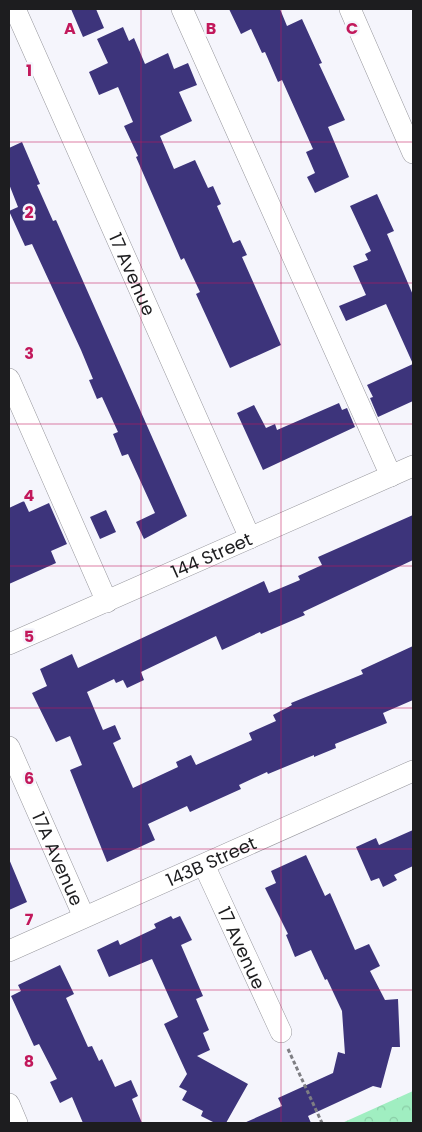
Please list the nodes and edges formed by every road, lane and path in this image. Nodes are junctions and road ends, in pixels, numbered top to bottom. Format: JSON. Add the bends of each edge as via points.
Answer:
{"nodes":[{"id":1,"x":16,"y":9,"type":"edge"},
{"id":2,"x":182,"y":9,"type":"edge"},
{"id":3,"x":350,"y":9,"type":"edge"},
{"id":4,"x":413,"y":153,"type":"edge"},
{"id":5,"x":9,"y":379,"type":"edge"},
{"id":6,"x":413,"y":466,"type":"edge"},
{"id":7,"x":391,"y":476,"type":"junction"},
{"id":8,"x":250,"y":538,"type":"junction"},
{"id":9,"x":107,"y":602,"type":"junction"},
{"id":10,"x":9,"y":644,"type":"edge"},
{"id":11,"x":9,"y":747,"type":"edge"},
{"id":12,"x":413,"y":771,"type":"edge"},
{"id":13,"x":204,"y":865,"type":"junction"},
{"id":14,"x":84,"y":917,"type":"junction"},
{"id":15,"x":9,"y":951,"type":"edge"},
{"id":16,"x":281,"y":1032,"type":"joint"},
{"id":17,"x":9,"y":1104,"type":"edge"},
{"id":18,"x":17,"y":1123,"type":"edge"},
{"id":19,"x":322,"y":1123,"type":"edge"}],
"edges":[{"from":1,"to":8,"type":"street","name":"17 Avenue"},
{"from":2,"to":7,"type":"street"},
{"from":3,"to":4,"type":"street"},
{"from":5,"to":9,"type":"street"},
{"from":6,"to":7,"type":"street","name":"144 Street"},
{"from":7,"to":8,"type":"street","name":"144 Street"},
{"from":8,"to":9,"type":"street","name":"144 Street"},
{"from":9,"to":10,"type":"street","name":"144 Street"},
{"from":11,"to":14,"type":"street","name":"17A Avenue"},
{"from":12,"to":13,"type":"street","name":"143B Street"},
{"from":13,"to":14,"type":"street","name":"143B Street"},
{"from":13,"to":16,"type":"street","name":"17 Avenue"},
{"from":14,"to":15,"type":"street","name":"143B Street"},
{"from":16,"to":19,"type":"path"},
{"from":17,"to":18,"type":"street"}]}
